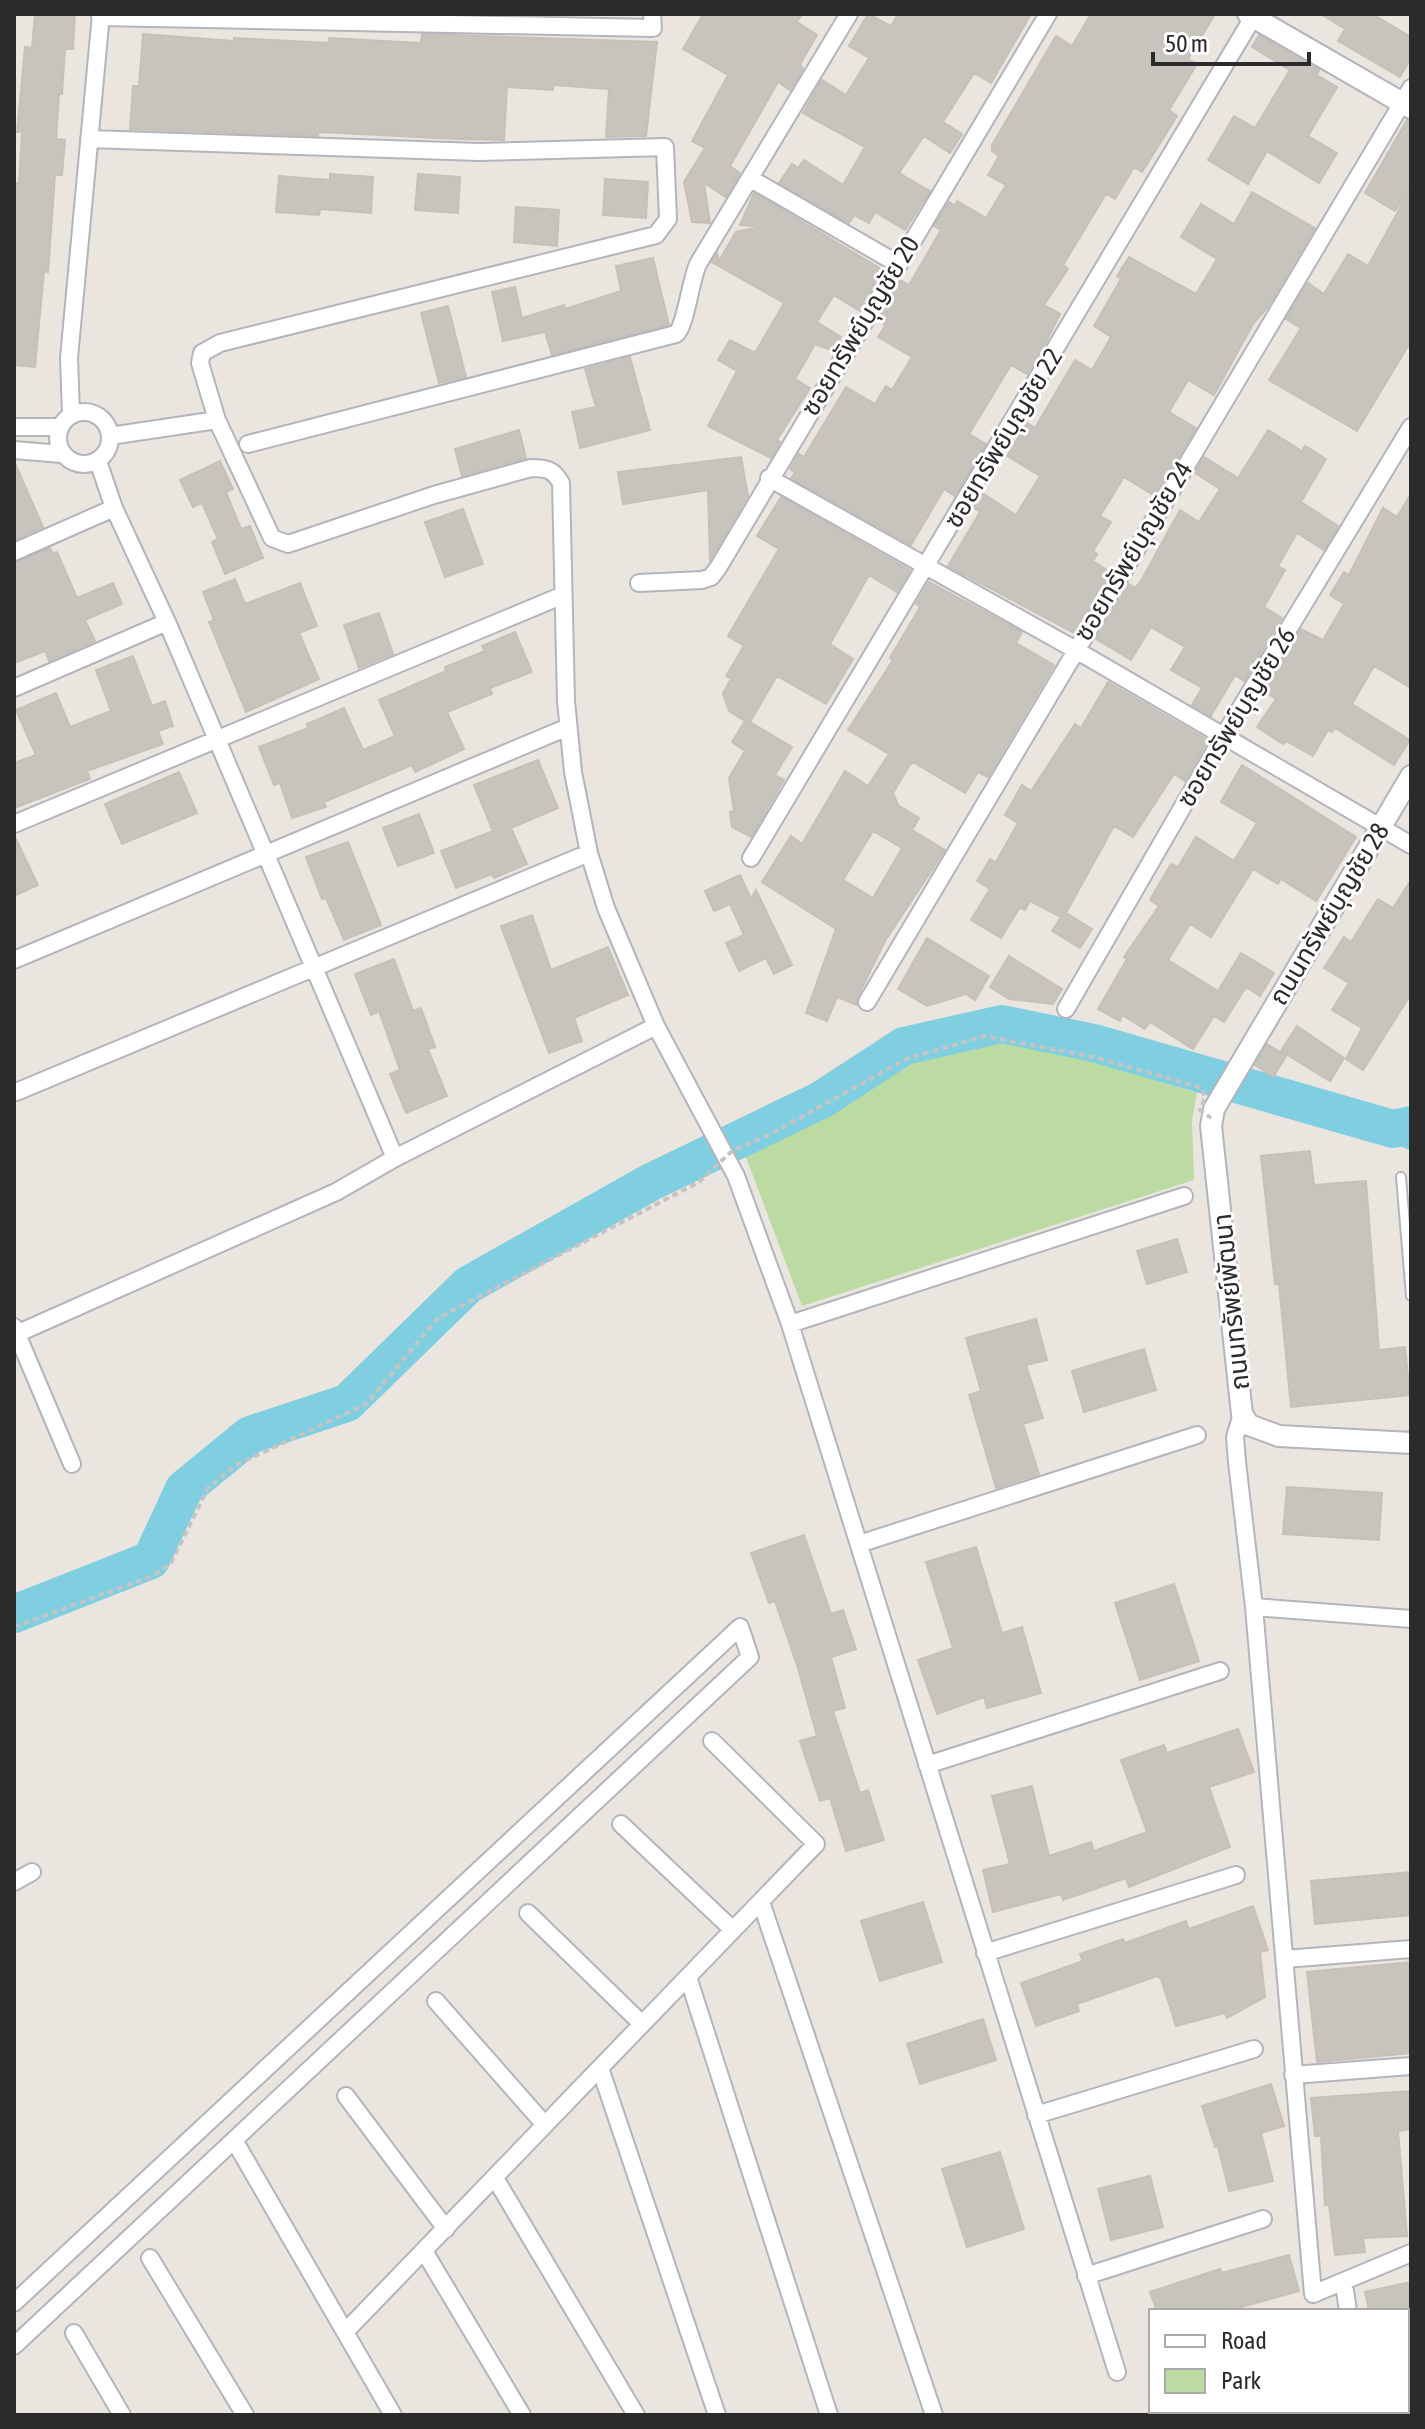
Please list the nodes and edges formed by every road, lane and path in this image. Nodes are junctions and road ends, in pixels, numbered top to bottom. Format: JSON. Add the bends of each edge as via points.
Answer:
{"nodes":[{"id":1,"x":652,"y":14,"type":"edge"},
{"id":2,"x":849,"y":14,"type":"edge"},
{"id":3,"x":1048,"y":14,"type":"edge"},
{"id":4,"x":1252,"y":15,"type":"edge"},
{"id":5,"x":100,"y":16,"type":"edge"},
{"id":6,"x":1408,"y":100,"type":"edge"},
{"id":7,"x":89,"y":139,"type":"junction"},
{"id":8,"x":751,"y":179,"type":"junction"},
{"id":9,"x":898,"y":264,"type":"junction"},
{"id":10,"x":65,"y":420,"type":"junction"},
{"id":11,"x":217,"y":420,"type":"junction"},
{"id":12,"x":14,"y":427,"type":"edge"},
{"id":13,"x":1411,"y":427,"type":"edge"},
{"id":14,"x":110,"y":436,"type":"junction"},
{"id":15,"x":248,"y":444,"type":"dead end"},
{"id":16,"x":14,"y":450,"type":"edge"},
{"id":17,"x":62,"y":454,"type":"junction"},
{"id":18,"x":98,"y":461,"type":"junction"},
{"id":19,"x":769,"y":478,"type":"junction"},
{"id":20,"x":114,"y":508,"type":"junction"},
{"id":21,"x":14,"y":552,"type":"edge"},
{"id":22,"x":927,"y":566,"type":"junction"},
{"id":23,"x":639,"y":583,"type":"dead end"},
{"id":24,"x":561,"y":596,"type":"junction"},
{"id":25,"x":167,"y":622,"type":"junction"},
{"id":26,"x":1074,"y":649,"type":"junction"},
{"id":27,"x":14,"y":688,"type":"edge"},
{"id":28,"x":568,"y":727,"type":"junction"},
{"id":29,"x":1223,"y":737,"type":"junction"},
{"id":30,"x":217,"y":738,"type":"junction"},
{"id":31,"x":1411,"y":776,"type":"edge"},
{"id":32,"x":14,"y":824,"type":"edge"},
{"id":33,"x":1380,"y":827,"type":"junction"},
{"id":34,"x":1411,"y":845,"type":"edge"},
{"id":35,"x":262,"y":853,"type":"junction"},
{"id":36,"x":589,"y":853,"type":"junction"},
{"id":37,"x":751,"y":858,"type":"dead end"},
{"id":38,"x":14,"y":960,"type":"edge"},
{"id":39,"x":314,"y":967,"type":"junction"},
{"id":40,"x":867,"y":1002,"type":"dead end"},
{"id":41,"x":1066,"y":1009,"type":"dead end"},
{"id":42,"x":656,"y":1026,"type":"junction"},
{"id":43,"x":16,"y":1092,"type":"edge"},
{"id":44,"x":1213,"y":1113,"type":"junction"},
{"id":45,"x":395,"y":1158,"type":"junction"},
{"id":46,"x":1401,"y":1177,"type":"dead end"},
{"id":47,"x":1184,"y":1196,"type":"dead end"},
{"id":48,"x":1411,"y":1296,"type":"edge"},
{"id":49,"x":790,"y":1324,"type":"junction"},
{"id":50,"x":15,"y":1332,"type":"edge"},
{"id":51,"x":1242,"y":1414,"type":"junction"},
{"id":52,"x":1197,"y":1435,"type":"dead end"},
{"id":53,"x":1411,"y":1443,"type":"edge"},
{"id":54,"x":72,"y":1464,"type":"dead end"},
{"id":55,"x":859,"y":1544,"type":"junction"},
{"id":56,"x":1254,"y":1607,"type":"junction"},
{"id":57,"x":1411,"y":1619,"type":"edge"},
{"id":58,"x":14,"y":1627,"type":"edge"},
{"id":59,"x":1220,"y":1671,"type":"dead end"},
{"id":60,"x":712,"y":1741,"type":"dead end"},
{"id":61,"x":927,"y":1765,"type":"junction"},
{"id":62,"x":621,"y":1824,"type":"dead end"},
{"id":63,"x":32,"y":1872,"type":"dead end"},
{"id":64,"x":1236,"y":1875,"type":"dead end"},
{"id":65,"x":14,"y":1882,"type":"edge"},
{"id":66,"x":761,"y":1902,"type":"junction"},
{"id":67,"x":528,"y":1913,"type":"dead end"},
{"id":68,"x":733,"y":1930,"type":"junction"},
{"id":69,"x":1411,"y":1949,"type":"edge"},
{"id":70,"x":985,"y":1953,"type":"junction"},
{"id":71,"x":1285,"y":1959,"type":"junction"},
{"id":72,"x":688,"y":1977,"type":"junction"},
{"id":73,"x":436,"y":2001,"type":"dead end"},
{"id":74,"x":642,"y":2024,"type":"junction"},
{"id":75,"x":1254,"y":2049,"type":"dead end"},
{"id":76,"x":1411,"y":2066,"type":"edge"},
{"id":77,"x":600,"y":2068,"type":"junction"},
{"id":78,"x":1293,"y":2075,"type":"junction"},
{"id":79,"x":346,"y":2096,"type":"dead end"},
{"id":80,"x":1036,"y":2115,"type":"junction"},
{"id":81,"x":545,"y":2125,"type":"junction"},
{"id":82,"x":234,"y":2140,"type":"junction"},
{"id":83,"x":495,"y":2178,"type":"junction"},
{"id":84,"x":1263,"y":2219,"type":"dead end"},
{"id":85,"x":446,"y":2229,"type":"junction"},
{"id":86,"x":424,"y":2251,"type":"junction"},
{"id":87,"x":1411,"y":2253,"type":"edge"},
{"id":88,"x":150,"y":2258,"type":"dead end"},
{"id":89,"x":1086,"y":2276,"type":"junction"},
{"id":90,"x":1345,"y":2291,"type":"dead end"},
{"id":91,"x":14,"y":2303,"type":"edge"},
{"id":92,"x":1348,"y":2309,"type":"edge"},
{"id":93,"x":345,"y":2332,"type":"junction"},
{"id":94,"x":74,"y":2333,"type":"dead end"},
{"id":95,"x":14,"y":2346,"type":"edge"},
{"id":96,"x":1117,"y":2372,"type":"dead end"},
{"id":97,"x":122,"y":2415,"type":"edge"},
{"id":98,"x":245,"y":2415,"type":"edge"},
{"id":99,"x":393,"y":2415,"type":"edge"},
{"id":100,"x":522,"y":2415,"type":"edge"},
{"id":101,"x":636,"y":2415,"type":"edge"},
{"id":102,"x":717,"y":2415,"type":"edge"},
{"id":103,"x":829,"y":2415,"type":"edge"},
{"id":104,"x":934,"y":2415,"type":"edge"}],
"edges":[{"from":1,"to":5,"type":"street","via":[[653,28]]},
{"from":2,"to":8,"type":"street"},
{"from":3,"to":9,"type":"street","name":"ซอยทรัพย์บุญชัย 20"},
{"from":4,"to":6,"type":"street"},
{"from":4,"to":22,"type":"street","name":"ซอยทรัพย์บุญชัย 22"},
{"from":5,"to":7,"type":"street"},
{"from":6,"to":26,"type":"street","name":"ซอยทรัพย์บุญชัย 24"},
{"from":7,"to":10,"type":"street"},
{"from":7,"to":11,"type":"street","via":[[479,152],[665,147],[668,219],[656,235],[209,347],[200,363]]},
{"from":8,"to":9,"type":"street"},
{"from":8,"to":15,"type":"street","via":[[698,264],[689,283],[683,326],[676,334]]},
{"from":9,"to":19,"type":"street","name":"ซอยทรัพย์บุญชัย 20"},
{"from":10,"to":12,"type":"street"},
{"from":10,"to":14,"type":"street","via":[[84,412],[97,415]]},
{"from":10,"to":17,"type":"street","via":[[57,440]]},
{"from":11,"to":14,"type":"street"},
{"from":11,"to":24,"type":"street","via":[[272,538],[288,544],[434,495],[546,468],[561,483]]},
{"from":13,"to":29,"type":"street","name":"ซอยทรัพย์บุญชัย 26"},
{"from":14,"to":18,"type":"street"},
{"from":16,"to":17,"type":"street"},
{"from":17,"to":18,"type":"street","via":[[85,465]]},
{"from":18,"to":20,"type":"street"},
{"from":19,"to":22,"type":"street"},
{"from":19,"to":23,"type":"street","name":"ซอยทรัพย์บุญชัย 20","via":[[711,577]]},
{"from":20,"to":21,"type":"street"},
{"from":20,"to":25,"type":"street"},
{"from":22,"to":26,"type":"street"},
{"from":22,"to":37,"type":"street","name":"ซอยทรัพย์บุญชัย 22"},
{"from":24,"to":28,"type":"street"},
{"from":24,"to":30,"type":"street"},
{"from":25,"to":27,"type":"street"},
{"from":25,"to":30,"type":"street"},
{"from":26,"to":29,"type":"street"},
{"from":26,"to":40,"type":"street","name":"ซอยทรัพย์บุญชัย 24"},
{"from":28,"to":35,"type":"street"},
{"from":28,"to":36,"type":"street"},
{"from":29,"to":33,"type":"street"},
{"from":29,"to":41,"type":"street","name":"ซอยทรัพย์บุญชัย 26"},
{"from":30,"to":32,"type":"street"},
{"from":30,"to":35,"type":"street"},
{"from":31,"to":33,"type":"street","name":"ถนนทรัพย์บุญชัย 28"},
{"from":33,"to":34,"type":"street"},
{"from":33,"to":44,"type":"street","name":"ถนนทรัพย์บุญชัย 28"},
{"from":35,"to":38,"type":"street"},
{"from":35,"to":39,"type":"street"},
{"from":36,"to":39,"type":"street"},
{"from":36,"to":42,"type":"street","via":[[606,908]]},
{"from":39,"to":43,"type":"street"},
{"from":39,"to":45,"type":"street"},
{"from":42,"to":45,"type":"street"},
{"from":42,"to":49,"type":"street","via":[[736,1176]]},
{"from":44,"to":51,"type":"street","name":"ถนนทรัพย์พัฒนา"},
{"from":44,"to":58,"type":"path","bridge":true,"via":[[1200,1110],[1202,1088],[1094,1057],[985,1036],[906,1059],[732,1151],[699,1182],[438,1318],[366,1404],[236,1465],[208,1488],[171,1563],[150,1577]]},
{"from":45,"to":50,"type":"street","via":[[336,1192]]},
{"from":46,"to":48,"type":"lane"},
{"from":47,"to":49,"type":"street"},
{"from":49,"to":55,"type":"street"},
{"from":50,"to":54,"type":"street"},
{"from":51,"to":53,"type":"street","name":"ถนนทรัพย์พัฒนา","via":[[1249,1425],[1279,1436]]},
{"from":51,"to":56,"type":"street","via":[[1235,1437]]},
{"from":52,"to":55,"type":"street"},
{"from":55,"to":61,"type":"street"},
{"from":56,"to":57,"type":"street"},
{"from":56,"to":71,"type":"street"},
{"from":59,"to":61,"type":"street"},
{"from":60,"to":66,"type":"street","via":[[816,1844]]},
{"from":61,"to":70,"type":"street"},
{"from":62,"to":68,"type":"street"},
{"from":63,"to":65,"type":"street"},
{"from":64,"to":70,"type":"street"},
{"from":66,"to":68,"type":"street"},
{"from":66,"to":104,"type":"street"},
{"from":67,"to":74,"type":"street"},
{"from":68,"to":72,"type":"street"},
{"from":69,"to":71,"type":"street"},
{"from":70,"to":80,"type":"street"},
{"from":71,"to":78,"type":"street"},
{"from":72,"to":74,"type":"street"},
{"from":72,"to":103,"type":"street"},
{"from":73,"to":81,"type":"street"},
{"from":74,"to":77,"type":"street"},
{"from":75,"to":80,"type":"street"},
{"from":76,"to":78,"type":"street"},
{"from":77,"to":81,"type":"street"},
{"from":77,"to":102,"type":"street"},
{"from":78,"to":87,"type":"street","via":[[1313,2294]]},
{"from":79,"to":85,"type":"street"},
{"from":80,"to":89,"type":"street"},
{"from":81,"to":83,"type":"street"},
{"from":82,"to":91,"type":"street","via":[[750,1657],[740,1627]]},
{"from":82,"to":93,"type":"street"},
{"from":82,"to":95,"type":"street"},
{"from":83,"to":85,"type":"street"},
{"from":83,"to":101,"type":"street"},
{"from":84,"to":89,"type":"street"},
{"from":85,"to":86,"type":"street"},
{"from":86,"to":93,"type":"street"},
{"from":86,"to":100,"type":"street"},
{"from":88,"to":98,"type":"street"},
{"from":89,"to":96,"type":"street"},
{"from":90,"to":92,"type":"street"},
{"from":93,"to":99,"type":"street"},
{"from":94,"to":97,"type":"street"}]}
